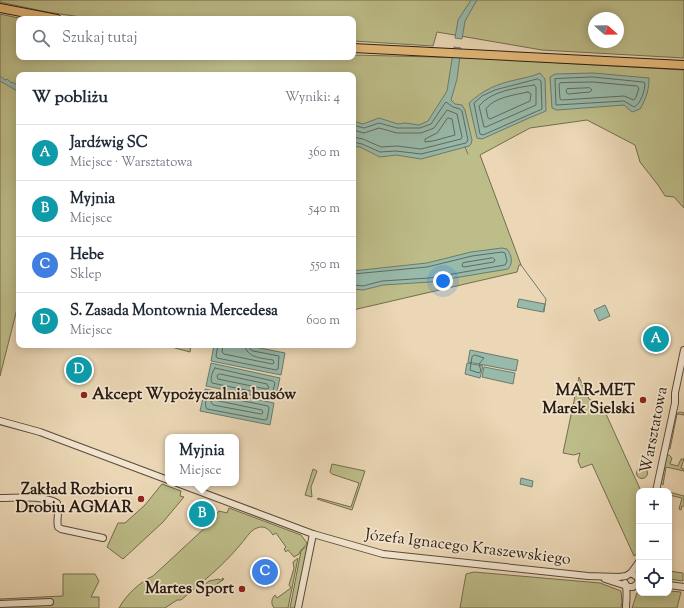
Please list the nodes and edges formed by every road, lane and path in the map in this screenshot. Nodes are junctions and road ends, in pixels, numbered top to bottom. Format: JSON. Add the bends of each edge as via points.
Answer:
{"nodes":[{"id":1,"x":0,"y":8,"type":"edge"},
{"id":2,"x":41,"y":16,"type":"edge"},
{"id":3,"x":356,"y":48,"type":"edge"},
{"id":4,"x":684,"y":65,"type":"edge"},
{"id":5,"x":684,"y":350,"type":"edge"},
{"id":6,"x":0,"y":421,"type":"edge"},
{"id":7,"x":165,"y":479,"type":"edge"},
{"id":8,"x":185,"y":486,"type":"edge"},
{"id":9,"x":657,"y":488,"type":"edge"},
{"id":10,"x":0,"y":498,"type":"edge"},
{"id":11,"x":313,"y":534,"type":"junction"},
{"id":12,"x":103,"y":538,"type":"dead end"},
{"id":13,"x":636,"y":566,"type":"edge"},
{"id":14,"x":636,"y":574,"type":"edge"},
{"id":15,"x":629,"y":575,"type":"junction"},
{"id":16,"x":588,"y":576,"type":"junction"},
{"id":17,"x":626,"y":585,"type":"junction"},
{"id":18,"x":672,"y":585,"type":"edge"},
{"id":19,"x":636,"y":586,"type":"edge"},
{"id":20,"x":684,"y":587,"type":"edge"},
{"id":21,"x":50,"y":602,"type":"dead end"},
{"id":22,"x":0,"y":604,"type":"edge"},
{"id":23,"x":298,"y":608,"type":"edge"},
{"id":24,"x":626,"y":608,"type":"edge"}],
"edges":[{"from":1,"to":2,"type":"main road"},
{"from":3,"to":4,"type":"main road"},
{"from":5,"to":9,"type":"street","name":"Warsztatowa"},
{"from":6,"to":7,"type":"street","via":[[40,432]]},
{"from":8,"to":11,"type":"street","name":"Józefa Ignacego Kraszewskiego"},
{"from":10,"to":12,"type":"street","via":[[52,500],[58,503],[58,527]]},
{"from":11,"to":16,"type":"street","name":"Józefa Ignacego Kraszewskiego","via":[[383,554]]},
{"from":11,"to":23,"type":"street"},
{"from":13,"to":15,"type":"street"},
{"from":14,"to":15,"type":"street"},
{"from":15,"to":16,"type":"street","name":"Józefa Ignacego Kraszewskiego"},
{"from":15,"to":17,"type":"street","via":[[624,580]]},
{"from":16,"to":17,"type":"street","name":"Józefa Ignacego Kraszewskiego"},
{"from":17,"to":19,"type":"street"},
{"from":17,"to":24,"type":"street"},
{"from":18,"to":20,"type":"street"},
{"from":19,"to":24,"type":"street"},
{"from":21,"to":22,"type":"street"}]}
